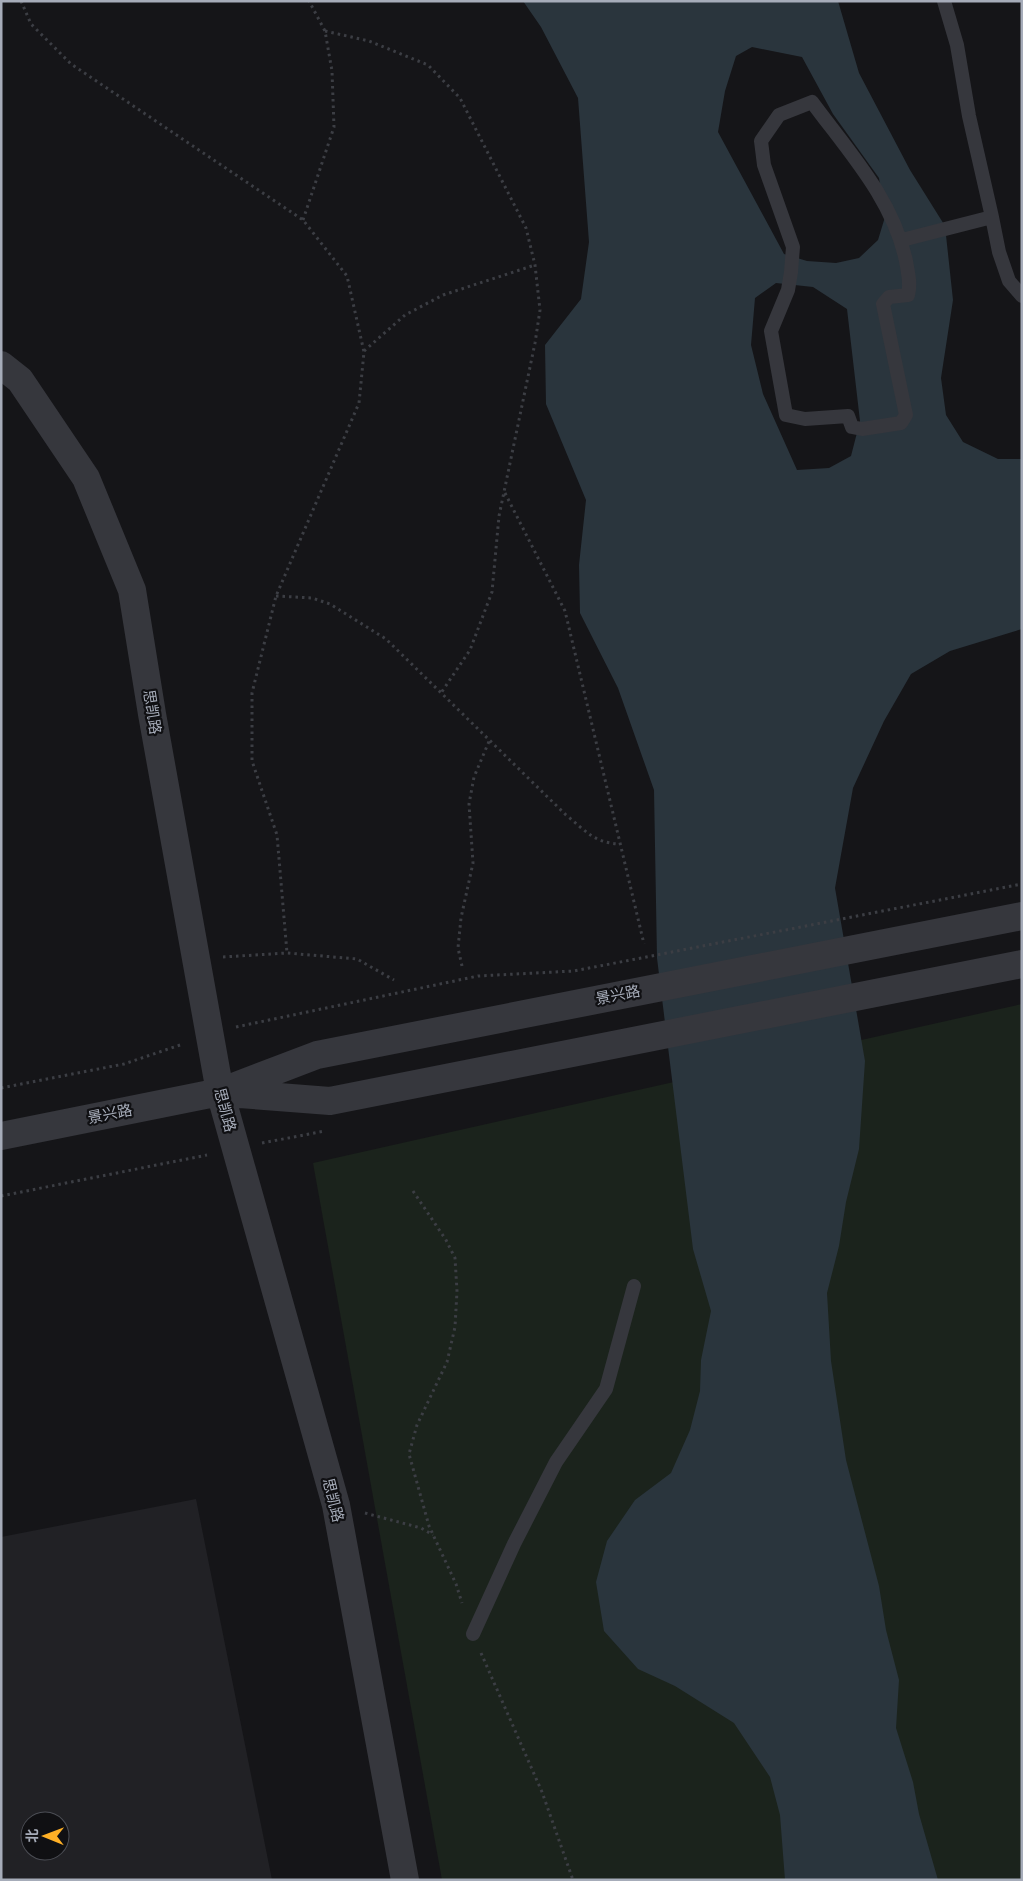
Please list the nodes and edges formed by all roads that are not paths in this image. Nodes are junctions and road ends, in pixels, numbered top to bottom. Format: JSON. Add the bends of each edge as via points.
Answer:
{"nodes":[{"id":1,"x":944,"y":1,"type":"edge"},
{"id":2,"x":992,"y":217,"type":"junction"},
{"id":3,"x":902,"y":240,"type":"junction"},
{"id":4,"x":1022,"y":296,"type":"edge"},
{"id":5,"x":1,"y":365,"type":"edge"},
{"id":6,"x":1009,"y":919,"type":"edge"},
{"id":7,"x":1013,"y":965,"type":"edge"},
{"id":8,"x":220,"y":1092,"type":"junction"},
{"id":9,"x":1,"y":1136,"type":"edge"},
{"id":10,"x":634,"y":1286,"type":"dead end"},
{"id":11,"x":473,"y":1634,"type":"road end"},
{"id":12,"x":405,"y":1880,"type":"edge"}],
"edges":[{"from":1,"to":2,"type":"lane","via":[[957,45]]},
{"from":2,"to":3,"type":"lane"},
{"from":2,"to":4,"type":"lane","via":[[1009,281]]},
{"from":3,"to":3,"type":"lane","via":[[886,204],[812,102],[779,115],[761,141],[764,165],[793,247],[788,290],[771,331],[786,415],[805,420],[848,416],[852,428],[862,429],[901,423],[906,414],[883,304],[889,297],[908,295],[910,286]]},
{"from":5,"to":8,"type":"street","name":"思凯路","via":[[20,380],[86,478],[132,590]]},
{"from":6,"to":8,"type":"street","name":"景兴路","via":[[317,1055]]},
{"from":7,"to":8,"type":"street","name":"景兴路","via":[[330,1101]]},
{"from":8,"to":9,"type":"street","name":"景兴路"},
{"from":8,"to":12,"type":"street","name":"思凯路","via":[[336,1505]]},
{"from":10,"to":11,"type":"lane","via":[[606,1389],[556,1462]]}]}
